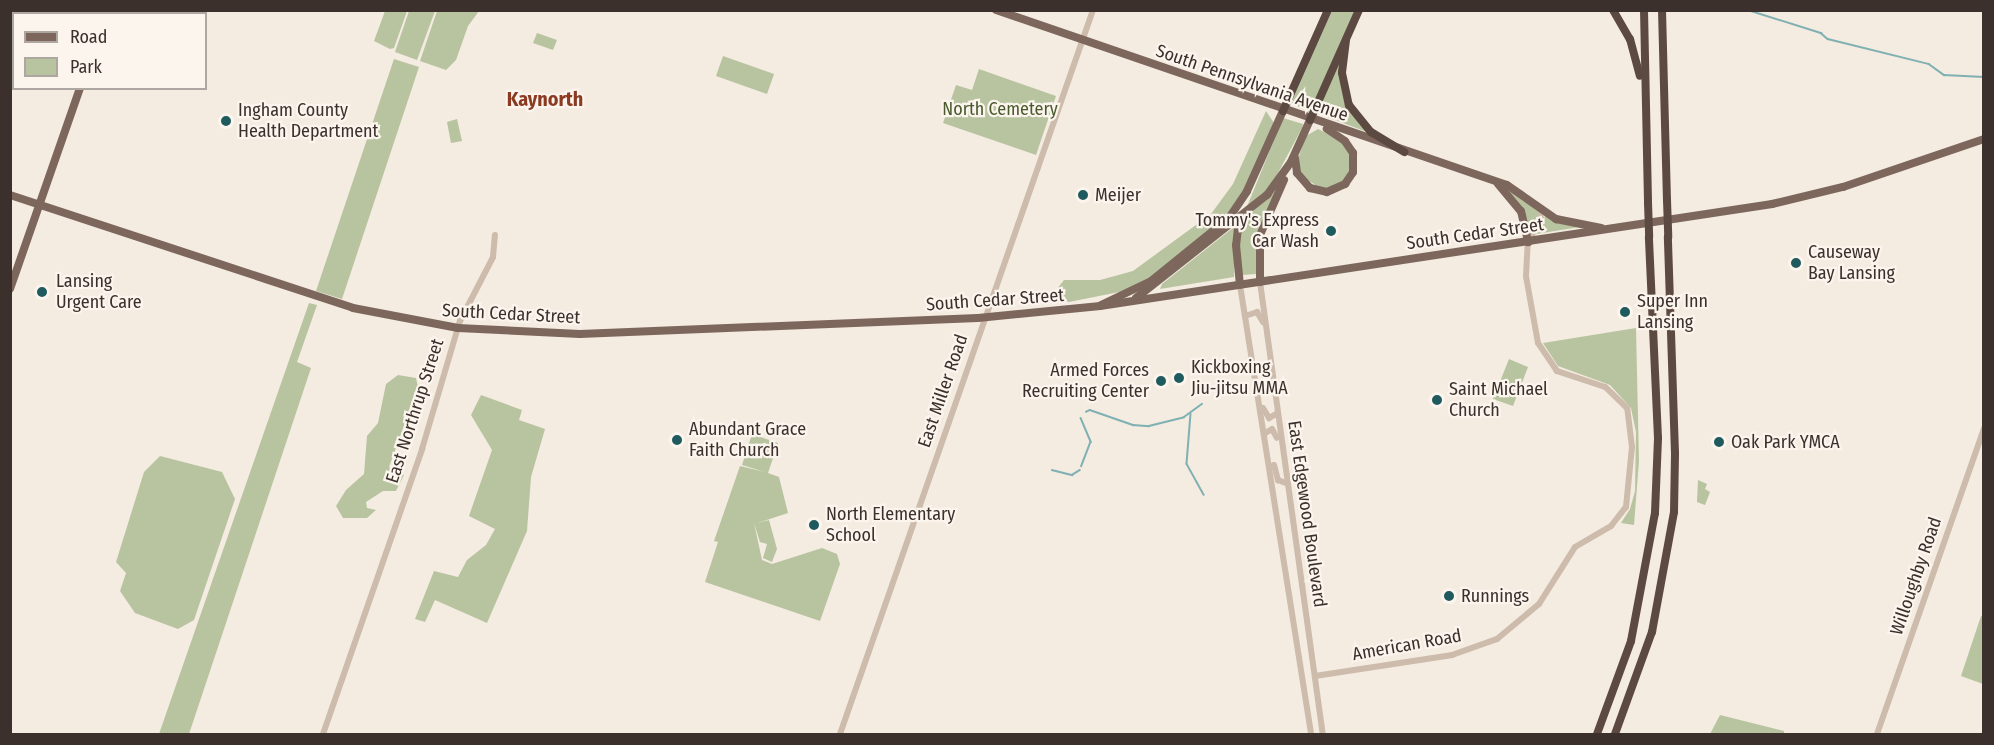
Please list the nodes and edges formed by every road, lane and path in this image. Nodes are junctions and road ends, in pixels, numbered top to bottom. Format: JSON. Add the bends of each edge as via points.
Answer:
{"nodes":[{"id":1,"x":996,"y":10,"type":"edge"},
{"id":2,"x":1093,"y":10,"type":"edge"},
{"id":3,"x":1328,"y":10,"type":"edge"},
{"id":4,"x":1359,"y":10,"type":"edge"},
{"id":5,"x":1613,"y":10,"type":"edge"},
{"id":6,"x":1644,"y":10,"type":"edge"},
{"id":7,"x":1662,"y":10,"type":"edge"},
{"id":8,"x":1082,"y":40,"type":"junction"},
{"id":9,"x":1346,"y":40,"type":"junction"},
{"id":10,"x":79,"y":90,"type":"edge"},
{"id":11,"x":1644,"y":94,"type":"junction"},
{"id":12,"x":1283,"y":111,"type":"junction"},
{"id":13,"x":1310,"y":120,"type":"junction"},
{"id":14,"x":1983,"y":139,"type":"edge"},
{"id":15,"x":1296,"y":151,"type":"junction"},
{"id":16,"x":1404,"y":152,"type":"junction"},
{"id":17,"x":1291,"y":162,"type":"junction"},
{"id":18,"x":1498,"y":184,"type":"junction"},
{"id":19,"x":1247,"y":191,"type":"junction"},
{"id":20,"x":10,"y":195,"type":"edge"},
{"id":21,"x":39,"y":205,"type":"junction"},
{"id":22,"x":1540,"y":209,"type":"junction"},
{"id":23,"x":1238,"y":219,"type":"junction"},
{"id":24,"x":1612,"y":229,"type":"junction"},
{"id":25,"x":495,"y":235,"type":"dead end"},
{"id":26,"x":1528,"y":242,"type":"junction"},
{"id":27,"x":1260,"y":282,"type":"junction"},
{"id":28,"x":1240,"y":285,"type":"junction"},
{"id":29,"x":10,"y":289,"type":"edge"},
{"id":30,"x":1132,"y":301,"type":"junction"},
{"id":31,"x":1100,"y":306,"type":"junction"},
{"id":32,"x":1245,"y":316,"type":"junction"},
{"id":33,"x":984,"y":318,"type":"junction"},
{"id":34,"x":458,"y":328,"type":"junction"},
{"id":35,"x":1272,"y":363,"type":"junction"},
{"id":36,"x":1253,"y":364,"type":"junction"},
{"id":37,"x":1278,"y":413,"type":"junction"},
{"id":38,"x":1983,"y":428,"type":"edge"},
{"id":39,"x":1264,"y":434,"type":"junction"},
{"id":40,"x":1267,"y":446,"type":"junction"},
{"id":41,"x":1285,"y":473,"type":"junction"},
{"id":42,"x":1286,"y":483,"type":"junction"},
{"id":43,"x":1283,"y":546,"type":"junction"},
{"id":44,"x":1301,"y":584,"type":"junction"},
{"id":45,"x":1291,"y":600,"type":"junction"},
{"id":46,"x":1312,"y":654,"type":"junction"},
{"id":47,"x":1315,"y":676,"type":"junction"},
{"id":48,"x":1304,"y":687,"type":"junction"},
{"id":49,"x":1321,"y":734,"type":"edge"},
{"id":50,"x":323,"y":735,"type":"edge"},
{"id":51,"x":840,"y":735,"type":"edge"},
{"id":52,"x":1311,"y":735,"type":"edge"},
{"id":53,"x":1597,"y":735,"type":"edge"},
{"id":54,"x":1615,"y":735,"type":"edge"},
{"id":55,"x":1877,"y":735,"type":"edge"}],
"edges":[{"from":1,"to":8,"type":"main road","name":"South Pennsylvania Avenue"},
{"from":2,"to":8,"type":"street","name":"East Miller Road"},
{"from":3,"to":12,"type":"highway"},
{"from":4,"to":9,"type":"highway"},
{"from":5,"to":11,"type":"highway","via":[[1633,47]]},
{"from":6,"to":11,"type":"highway"},
{"from":7,"to":54,"type":"highway","bridge":true,"via":[[1674,513],[1652,632]]},
{"from":8,"to":12,"type":"main road","name":"South Pennsylvania Avenue"},
{"from":8,"to":33,"type":"street","name":"East Miller Road"},
{"from":9,"to":13,"type":"highway"},
{"from":9,"to":16,"type":"highway","via":[[1342,72],[1349,105],[1371,132]]},
{"from":10,"to":21,"type":"main road"},
{"from":11,"to":53,"type":"highway","bridge":true,"via":[[1658,438],[1656,513],[1631,641]]},
{"from":12,"to":13,"type":"main road","name":"South Pennsylvania Avenue"},
{"from":12,"to":19,"type":"main road"},
{"from":13,"to":15,"type":"main road"},
{"from":13,"to":15,"type":"main road","via":[[1348,144],[1354,159],[1352,174],[1336,190],[1314,190],[1297,173]]},
{"from":13,"to":16,"type":"main road","name":"South Pennsylvania Avenue"},
{"from":14,"to":24,"type":"main road","name":"South Cedar Street","via":[[1807,197]]},
{"from":15,"to":17,"type":"main road"},
{"from":16,"to":18,"type":"main road","name":"South Pennsylvania Avenue"},
{"from":17,"to":23,"type":"main road","via":[[1270,193]]},
{"from":17,"to":27,"type":"main road","name":"East Edgewood Boulevard","via":[[1260,235]]},
{"from":18,"to":22,"type":"main road","name":"South Pennsylvania Avenue","via":[[1516,190]]},
{"from":18,"to":26,"type":"main road","via":[[1521,211]]},
{"from":19,"to":23,"type":"main road","name":"East Edgewood Boulevard"},
{"from":19,"to":31,"type":"main road","via":[[1226,221],[1158,276]]},
{"from":20,"to":21,"type":"main road","name":"South Cedar Street"},
{"from":21,"to":29,"type":"main road"},
{"from":21,"to":34,"type":"main road","name":"South Cedar Street","via":[[329,302]]},
{"from":22,"to":24,"type":"main road","name":"South Pennsylvania Avenue","via":[[1565,222]]},
{"from":22,"to":26,"type":"street","via":[[1541,219]]},
{"from":23,"to":28,"type":"main road","name":"East Edgewood Boulevard"},
{"from":23,"to":30,"type":"main road"},
{"from":24,"to":26,"type":"main road","name":"South Cedar Street"},
{"from":25,"to":34,"type":"street","name":"East Northrup Street","via":[[490,265]]},
{"from":26,"to":27,"type":"main road","name":"South Cedar Street"},
{"from":26,"to":47,"type":"street","name":"American Road","via":[[1528,298],[1544,356],[1563,374],[1608,388],[1629,414],[1632,482],[1625,510],[1611,526],[1575,546],[1539,604],[1497,639],[1452,655]]},
{"from":27,"to":28,"type":"main road","name":"South Cedar Street"},
{"from":27,"to":35,"type":"street","name":"East Edgewood Boulevard"},
{"from":28,"to":30,"type":"main road","name":"South Cedar Street"},
{"from":28,"to":32,"type":"street","name":"East Edgewood Boulevard"},
{"from":30,"to":31,"type":"main road","name":"South Cedar Street"},
{"from":31,"to":33,"type":"main road","name":"South Cedar Street"},
{"from":32,"to":35,"type":"street","via":[[1252,311],[1262,317]]},
{"from":32,"to":36,"type":"street","name":"East Edgewood Boulevard"},
{"from":33,"to":34,"type":"main road","name":"South Cedar Street","via":[[580,334]]},
{"from":33,"to":51,"type":"street","name":"East Miller Road"},
{"from":34,"to":50,"type":"street","name":"East Northrup Street","via":[[422,449]]},
{"from":35,"to":37,"type":"street","name":"East Edgewood Boulevard"},
{"from":36,"to":37,"type":"street","via":[[1264,413],[1272,419]]},
{"from":36,"to":39,"type":"street","name":"East Edgewood Boulevard"},
{"from":37,"to":41,"type":"street","name":"East Edgewood Boulevard"},
{"from":38,"to":55,"type":"street","name":"Willoughby Road"},
{"from":39,"to":40,"type":"street","name":"East Edgewood Boulevard"},
{"from":39,"to":41,"type":"street","via":[[1269,429],[1277,433]]},
{"from":40,"to":42,"type":"street","via":[[1278,480]]},
{"from":40,"to":43,"type":"street","name":"East Edgewood Boulevard"},
{"from":41,"to":42,"type":"street","name":"East Edgewood Boulevard"},
{"from":42,"to":44,"type":"street","name":"East Edgewood Boulevard"},
{"from":43,"to":44,"type":"street","via":[[1292,582]]},
{"from":43,"to":45,"type":"street","name":"East Edgewood Boulevard"},
{"from":44,"to":46,"type":"street","name":"East Edgewood Boulevard"},
{"from":45,"to":46,"type":"street","via":[[1295,597],[1300,603],[1307,648]]},
{"from":45,"to":48,"type":"street","name":"East Edgewood Boulevard"},
{"from":46,"to":47,"type":"street","name":"East Edgewood Boulevard"},
{"from":47,"to":49,"type":"street","name":"East Edgewood Boulevard"},
{"from":48,"to":49,"type":"street"},
{"from":48,"to":52,"type":"street","name":"East Edgewood Boulevard"}]}
